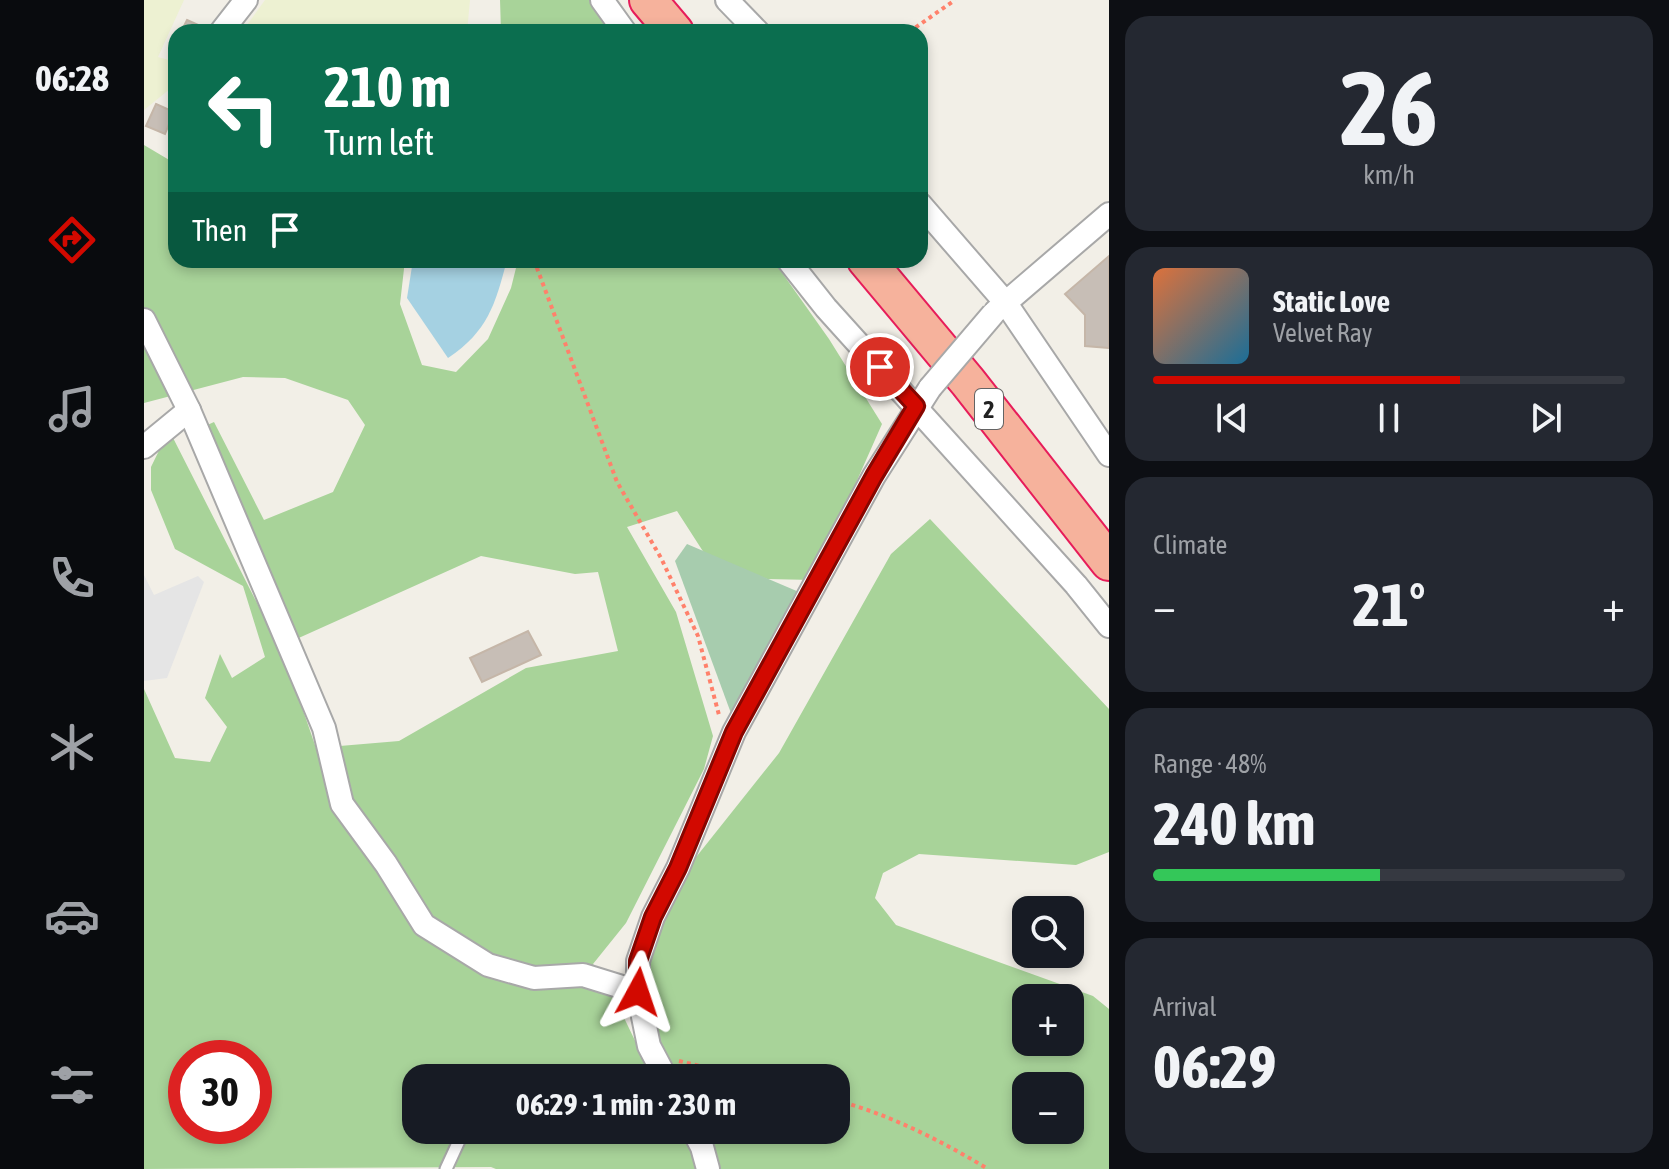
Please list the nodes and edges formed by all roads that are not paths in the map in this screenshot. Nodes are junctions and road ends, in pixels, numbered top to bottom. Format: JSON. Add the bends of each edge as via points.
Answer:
{"nodes":[{"id":1,"x":246,"y":0,"type":"edge"},
{"id":2,"x":602,"y":0,"type":"edge"},
{"id":3,"x":648,"y":0,"type":"edge"},
{"id":4,"x":727,"y":0,"type":"edge"},
{"id":5,"x":227,"y":24,"type":"edge"},
{"id":6,"x":619,"y":24,"type":"edge"},
{"id":7,"x":668,"y":24,"type":"edge"},
{"id":8,"x":750,"y":24,"type":"edge"},
{"id":9,"x":1109,"y":214,"type":"edge"},
{"id":10,"x":928,"y":215,"type":"edge"},
{"id":11,"x":794,"y":268,"type":"edge"},
{"id":12,"x":873,"y":268,"type":"edge"},
{"id":13,"x":999,"y":308,"type":"junction"},
{"id":14,"x":144,"y":320,"type":"edge"},
{"id":15,"x":923,"y":397,"type":"junction"},
{"id":16,"x":189,"y":410,"type":"junction"},
{"id":17,"x":144,"y":447,"type":"edge"},
{"id":18,"x":1109,"y":455,"type":"edge"},
{"id":19,"x":1109,"y":562,"type":"edge"},
{"id":20,"x":1109,"y":626,"type":"edge"},
{"id":21,"x":638,"y":992,"type":"junction"},
{"id":22,"x":659,"y":1064,"type":"edge"},
{"id":23,"x":458,"y":1144,"type":"edge"},
{"id":24,"x":700,"y":1144,"type":"edge"},
{"id":25,"x":446,"y":1169,"type":"edge"},
{"id":26,"x":708,"y":1169,"type":"edge"}],
"edges":[{"from":1,"to":5,"type":"street"},
{"from":2,"to":6,"type":"street"},
{"from":3,"to":7,"type":"highway"},
{"from":4,"to":8,"type":"street"},
{"from":9,"to":13,"type":"street"},
{"from":10,"to":13,"type":"street"},
{"from":11,"to":15,"type":"street","via":[[826,308]]},
{"from":12,"to":19,"type":"highway","number":"2"},
{"from":13,"to":15,"type":"street","bridge":true},
{"from":13,"to":18,"type":"street"},
{"from":14,"to":16,"type":"street"},
{"from":15,"to":20,"type":"street"},
{"from":15,"to":21,"type":"street","via":[[734,732],[653,917],[638,961]]},
{"from":16,"to":17,"type":"street"},
{"from":16,"to":21,"type":"street","via":[[324,728],[342,804],[424,925],[488,965],[534,978],[583,975]]},
{"from":21,"to":22,"type":"street","via":[[649,1046]]},
{"from":23,"to":25,"type":"lane"},
{"from":24,"to":26,"type":"street"}]}
